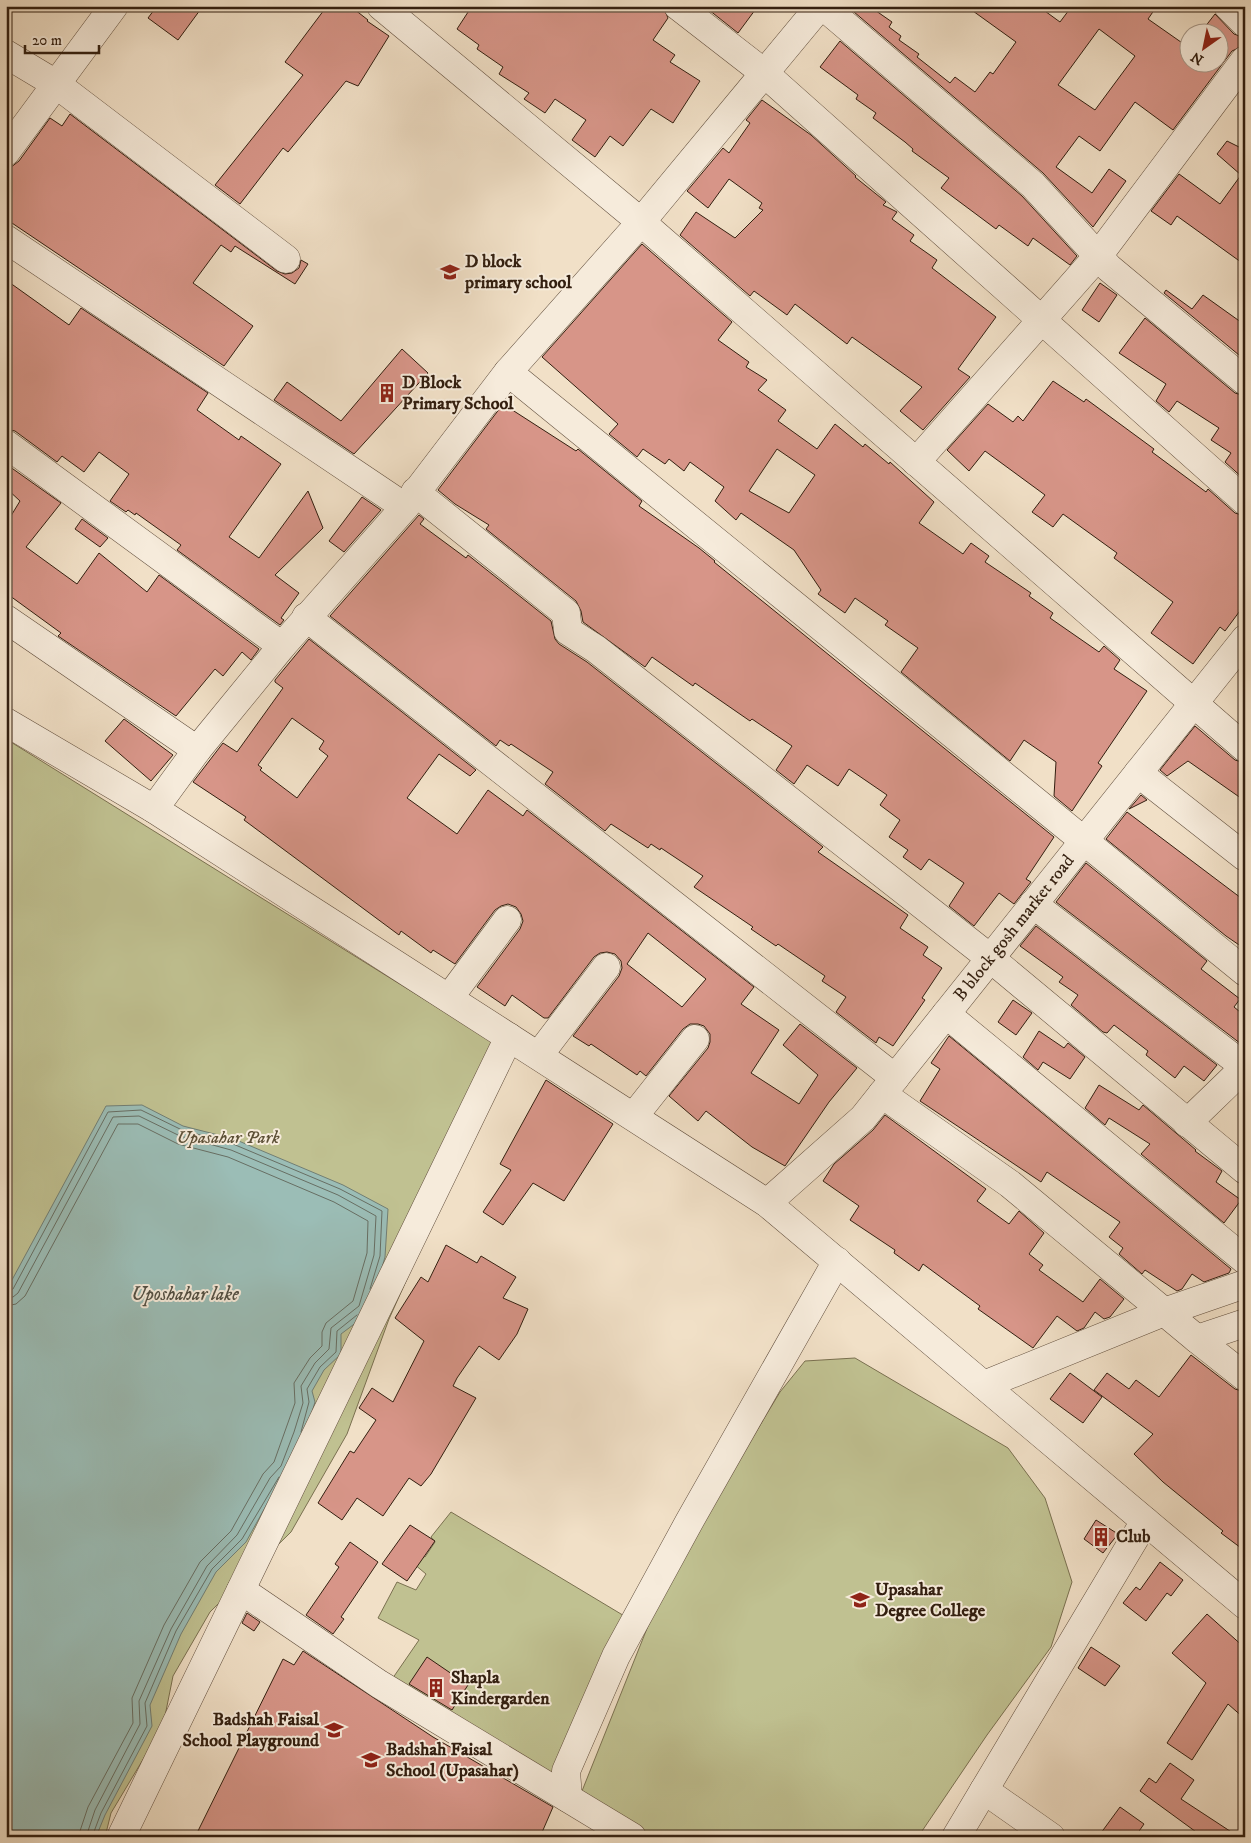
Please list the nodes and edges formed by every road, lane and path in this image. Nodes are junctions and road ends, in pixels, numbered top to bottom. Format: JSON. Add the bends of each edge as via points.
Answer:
{"nodes":[{"id":1,"x":114,"y":6,"type":"edge"},
{"id":2,"x":381,"y":6,"type":"edge"},
{"id":3,"x":678,"y":6,"type":"edge"},
{"id":4,"x":821,"y":6,"type":"edge"},
{"id":5,"x":1228,"y":6,"type":"edge"},
{"id":6,"x":1245,"y":23,"type":"edge"},
{"id":7,"x":6,"y":54,"type":"edge"},
{"id":8,"x":1245,"y":60,"type":"edge"},
{"id":9,"x":763,"y":72,"type":"junction"},
{"id":10,"x":56,"y":84,"type":"junction"},
{"id":11,"x":6,"y":152,"type":"edge"},
{"id":12,"x":641,"y":222,"type":"junction"},
{"id":13,"x":6,"y":239,"type":"edge"},
{"id":14,"x":1098,"y":256,"type":"junction"},
{"id":15,"x":286,"y":260,"type":"dead end"},
{"id":16,"x":1042,"y":320,"type":"junction"},
{"id":17,"x":508,"y":372,"type":"junction"},
{"id":18,"x":1245,"y":381,"type":"edge"},
{"id":19,"x":6,"y":444,"type":"edge"},
{"id":20,"x":916,"y":462,"type":"junction"},
{"id":21,"x":410,"y":500,"type":"junction"},
{"id":22,"x":1245,"y":501,"type":"edge"},
{"id":23,"x":306,"y":617,"type":"junction"},
{"id":24,"x":6,"y":619,"type":"edge"},
{"id":25,"x":1245,"y":639,"type":"edge"},
{"id":26,"x":282,"y":646,"type":"junction"},
{"id":27,"x":1192,"y":704,"type":"junction"},
{"id":28,"x":6,"y":722,"type":"edge"},
{"id":29,"x":1245,"y":748,"type":"edge"},
{"id":30,"x":197,"y":750,"type":"junction"},
{"id":31,"x":1138,"y":773,"type":"junction"},
{"id":32,"x":154,"y":809,"type":"junction"},
{"id":33,"x":1083,"y":842,"type":"junction"},
{"id":34,"x":1245,"y":857,"type":"edge"},
{"id":35,"x":1033,"y":904,"type":"junction"},
{"id":36,"x":507,"y":920,"type":"dead end"},
{"id":37,"x":990,"y":958,"type":"junction"},
{"id":38,"x":606,"y":967,"type":"dead end"},
{"id":39,"x":1245,"y":972,"type":"edge"},
{"id":40,"x":449,"y":998,"type":"junction"},
{"id":41,"x":946,"y":1014,"type":"junction"},
{"id":42,"x":509,"y":1037,"type":"junction"},
{"id":43,"x":695,"y":1039,"type":"dead end"},
{"id":44,"x":539,"y":1055,"type":"junction"},
{"id":45,"x":1245,"y":1067,"type":"edge"},
{"id":46,"x":888,"y":1086,"type":"junction"},
{"id":47,"x":634,"y":1116,"type":"junction"},
{"id":48,"x":1187,"y":1123,"type":"junction"},
{"id":49,"x":1245,"y":1170,"type":"edge"},
{"id":50,"x":767,"y":1203,"type":"junction"},
{"id":51,"x":1245,"y":1260,"type":"edge"},
{"id":52,"x":837,"y":1261,"type":"junction"},
{"id":53,"x":1245,"y":1284,"type":"edge"},
{"id":54,"x":1164,"y":1312,"type":"junction"},
{"id":55,"x":1245,"y":1323,"type":"edge"},
{"id":56,"x":1196,"y":1339,"type":"junction"},
{"id":57,"x":1245,"y":1377,"type":"edge"},
{"id":58,"x":984,"y":1385,"type":"junction"},
{"id":59,"x":1145,"y":1521,"type":"junction"},
{"id":60,"x":241,"y":1590,"type":"junction"},
{"id":61,"x":1245,"y":1606,"type":"edge"},
{"id":62,"x":984,"y":1790,"type":"junction"},
{"id":63,"x":568,"y":1798,"type":"junction"},
{"id":64,"x":122,"y":1837,"type":"edge"},
{"id":65,"x":632,"y":1837,"type":"edge"},
{"id":66,"x":956,"y":1837,"type":"edge"},
{"id":67,"x":1051,"y":1837,"type":"edge"}],
"edges":[{"from":1,"to":10,"type":"street"},
{"from":2,"to":12,"type":"street"},
{"from":3,"to":9,"type":"street"},
{"from":4,"to":9,"type":"street"},
{"from":4,"to":14,"type":"street","via":[[1033,185]]},
{"from":5,"to":6,"type":"street"},
{"from":7,"to":10,"type":"street"},
{"from":8,"to":14,"type":"street"},
{"from":9,"to":12,"type":"street"},
{"from":9,"to":16,"type":"street"},
{"from":10,"to":11,"type":"street"},
{"from":10,"to":15,"type":"street"},
{"from":12,"to":17,"type":"street"},
{"from":12,"to":20,"type":"street"},
{"from":13,"to":21,"type":"street"},
{"from":14,"to":16,"type":"street"},
{"from":14,"to":18,"type":"street"},
{"from":16,"to":20,"type":"street"},
{"from":16,"to":22,"type":"street"},
{"from":17,"to":21,"type":"street"},
{"from":17,"to":33,"type":"street"},
{"from":19,"to":26,"type":"street"},
{"from":20,"to":27,"type":"street"},
{"from":21,"to":23,"type":"street"},
{"from":21,"to":37,"type":"street","via":[[566,613],[568,631],[596,649]]},
{"from":23,"to":26,"type":"street"},
{"from":23,"to":46,"type":"street"},
{"from":24,"to":30,"type":"street"},
{"from":25,"to":27,"type":"street","name":"B block gosh market road"},
{"from":26,"to":30,"type":"street"},
{"from":27,"to":29,"type":"street"},
{"from":27,"to":31,"type":"street","name":"B block gosh market road"},
{"from":28,"to":32,"type":"street"},
{"from":30,"to":32,"type":"street"},
{"from":31,"to":33,"type":"street","name":"B block gosh market road"},
{"from":31,"to":34,"type":"street"},
{"from":32,"to":40,"type":"street"},
{"from":33,"to":35,"type":"street","name":"B block gosh market road"},
{"from":33,"to":39,"type":"street"},
{"from":35,"to":37,"type":"street","name":"B block gosh market road"},
{"from":35,"to":45,"type":"street"},
{"from":36,"to":40,"type":"street"},
{"from":37,"to":41,"type":"street","name":"B block gosh market road"},
{"from":37,"to":48,"type":"street"},
{"from":38,"to":44,"type":"street"},
{"from":40,"to":42,"type":"street"},
{"from":41,"to":46,"type":"street","name":"B block gosh market road"},
{"from":41,"to":51,"type":"street"},
{"from":42,"to":44,"type":"street"},
{"from":42,"to":60,"type":"street"},
{"from":43,"to":47,"type":"street"},
{"from":44,"to":47,"type":"street"},
{"from":45,"to":48,"type":"street"},
{"from":46,"to":50,"type":"street","name":"B block gosh market road","via":[[863,1118]]},
{"from":46,"to":54,"type":"street"},
{"from":47,"to":50,"type":"street"},
{"from":48,"to":49,"type":"street"},
{"from":50,"to":52,"type":"street"},
{"from":52,"to":58,"type":"street"},
{"from":52,"to":63,"type":"street","via":[[688,1522],[616,1656],[566,1771]]},
{"from":53,"to":54,"type":"street"},
{"from":54,"to":56,"type":"street"},
{"from":54,"to":58,"type":"street"},
{"from":55,"to":56,"type":"street"},
{"from":56,"to":57,"type":"street"},
{"from":58,"to":59,"type":"street"},
{"from":59,"to":61,"type":"street"},
{"from":59,"to":62,"type":"street"},
{"from":60,"to":63,"type":"street","via":[[379,1684]]},
{"from":60,"to":64,"type":"street"},
{"from":62,"to":66,"type":"street"},
{"from":62,"to":67,"type":"street"},
{"from":63,"to":65,"type":"street"}]}
